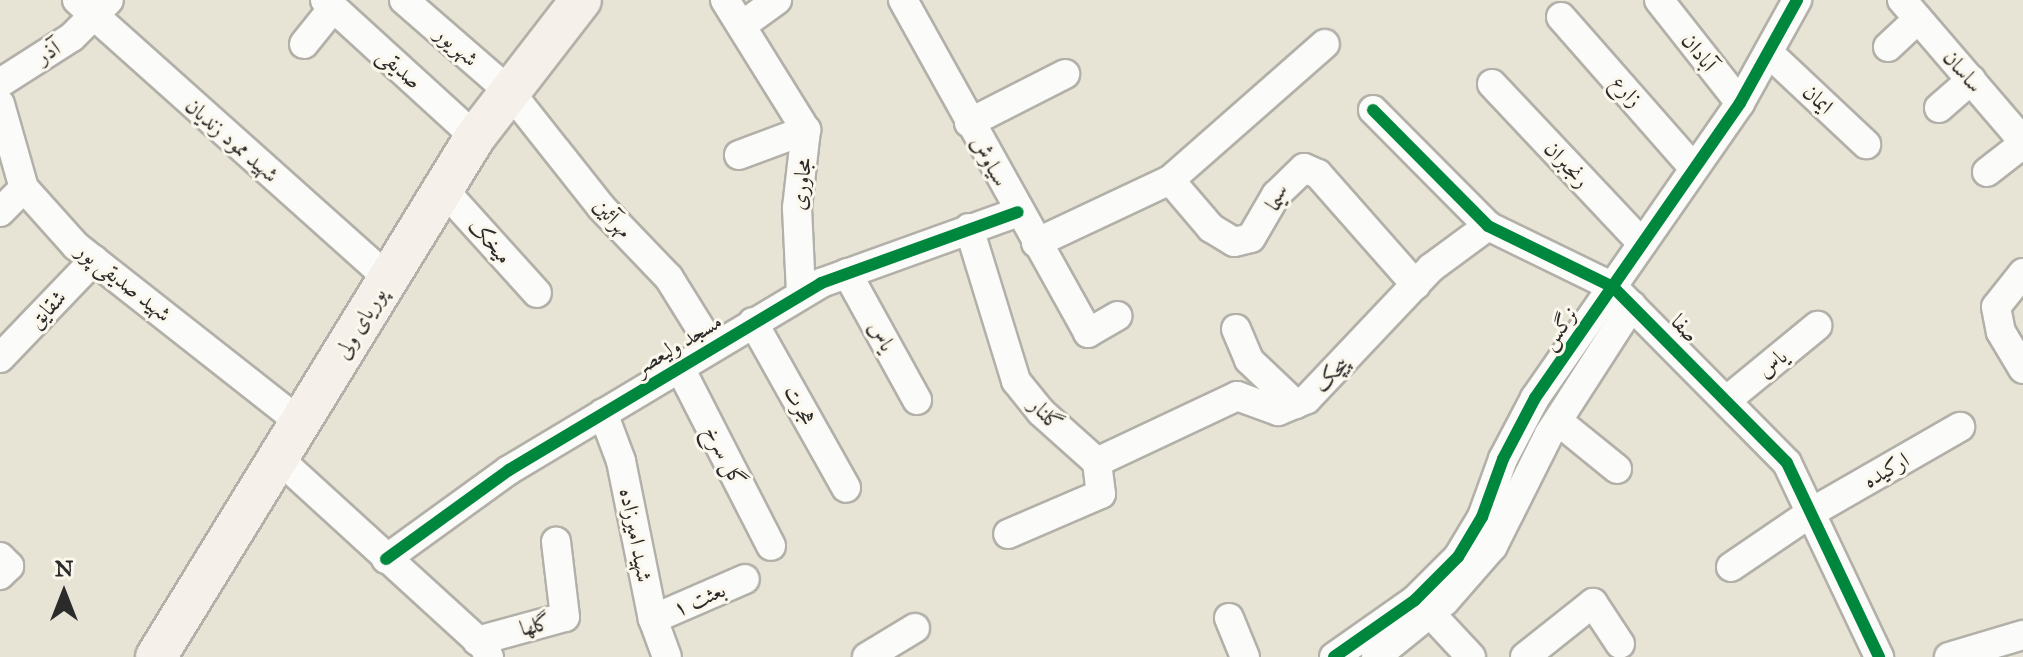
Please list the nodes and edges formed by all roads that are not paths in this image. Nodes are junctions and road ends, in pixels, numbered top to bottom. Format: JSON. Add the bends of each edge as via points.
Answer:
{"nodes":[{"id":1,"x":404,"y":0,"type":"edge"},
{"id":2,"x":581,"y":0,"type":"edge"},
{"id":3,"x":725,"y":0,"type":"edge"},
{"id":4,"x":777,"y":0,"type":"edge"},
{"id":5,"x":903,"y":0,"type":"edge"},
{"id":6,"x":1659,"y":0,"type":"edge"},
{"id":7,"x":329,"y":4,"type":"edge"},
{"id":8,"x":93,"y":6,"type":"edge"},
{"id":9,"x":1784,"y":6,"type":"edge"},
{"id":10,"x":1910,"y":9,"type":"edge"},
{"id":11,"x":1561,"y":17,"type":"dead end"},
{"id":12,"x":744,"y":24,"type":"junction"},
{"id":13,"x":304,"y":44,"type":"dead end"},
{"id":14,"x":1325,"y":44,"type":"dead end"},
{"id":15,"x":1888,"y":47,"type":"dead end"},
{"id":16,"x":1770,"y":54,"type":"junction"},
{"id":17,"x":1065,"y":74,"type":"dead end"},
{"id":18,"x":1971,"y":80,"type":"junction"},
{"id":19,"x":0,"y":83,"type":"edge"},
{"id":20,"x":1492,"y":84,"type":"dead end"},
{"id":21,"x":510,"y":92,"type":"junction"},
{"id":22,"x":1740,"y":103,"type":"junction"},
{"id":23,"x":0,"y":104,"type":"edge"},
{"id":24,"x":1939,"y":108,"type":"dead end"},
{"id":25,"x":1373,"y":110,"type":"dead end"},
{"id":26,"x":969,"y":123,"type":"junction"},
{"id":27,"x":806,"y":130,"type":"junction"},
{"id":28,"x":475,"y":137,"type":"junction"},
{"id":29,"x":2023,"y":143,"type":"edge"},
{"id":30,"x":1866,"y":144,"type":"dead end"},
{"id":31,"x":739,"y":155,"type":"dead end"},
{"id":32,"x":1692,"y":166,"type":"junction"},
{"id":33,"x":1987,"y":172,"type":"dead end"},
{"id":34,"x":1170,"y":180,"type":"junction"},
{"id":35,"x":24,"y":188,"type":"junction"},
{"id":36,"x":443,"y":189,"type":"junction"},
{"id":37,"x":0,"y":212,"type":"edge"},
{"id":38,"x":1018,"y":212,"type":"junction"},
{"id":39,"x":1488,"y":226,"type":"junction"},
{"id":40,"x":969,"y":228,"type":"junction"},
{"id":41,"x":1036,"y":243,"type":"junction"},
{"id":42,"x":1642,"y":243,"type":"junction"},
{"id":43,"x":94,"y":260,"type":"junction"},
{"id":44,"x":847,"y":273,"type":"junction"},
{"id":45,"x":2023,"y":273,"type":"edge"},
{"id":46,"x":388,"y":278,"type":"junction"},
{"id":47,"x":1416,"y":285,"type":"junction"},
{"id":48,"x":537,"y":293,"type":"dead end"},
{"id":49,"x":801,"y":294,"type":"junction"},
{"id":50,"x":1622,"y":296,"type":"junction"},
{"id":51,"x":1118,"y":316,"type":"dead end"},
{"id":52,"x":753,"y":322,"type":"junction"},
{"id":53,"x":1817,"y":326,"type":"dead end"},
{"id":54,"x":1236,"y":329,"type":"dead end"},
{"id":55,"x":712,"y":347,"type":"junction"},
{"id":56,"x":0,"y":358,"type":"edge"},
{"id":57,"x":679,"y":366,"type":"junction"},
{"id":58,"x":2023,"y":369,"type":"edge"},
{"id":59,"x":917,"y":400,"type":"dead end"},
{"id":60,"x":1727,"y":400,"type":"junction"},
{"id":61,"x":1295,"y":404,"type":"junction"},
{"id":62,"x":603,"y":413,"type":"junction"},
{"id":63,"x":1558,"y":421,"type":"junction"},
{"id":64,"x":300,"y":422,"type":"junction"},
{"id":65,"x":1960,"y":427,"type":"dead end"},
{"id":66,"x":278,"y":458,"type":"junction"},
{"id":67,"x":1097,"y":462,"type":"junction"},
{"id":68,"x":1617,"y":469,"type":"dead end"},
{"id":69,"x":846,"y":488,"type":"dead end"},
{"id":70,"x":1812,"y":512,"type":"junction"},
{"id":71,"x":1008,"y":534,"type":"dead end"},
{"id":72,"x":556,"y":542,"type":"dead end"},
{"id":73,"x":771,"y":546,"type":"dead end"},
{"id":74,"x":0,"y":557,"type":"edge"},
{"id":75,"x":386,"y":559,"type":"junction"},
{"id":76,"x":1731,"y":567,"type":"dead end"},
{"id":77,"x":0,"y":575,"type":"edge"},
{"id":78,"x":745,"y":579,"type":"dead end"},
{"id":79,"x":1430,"y":613,"type":"junction"},
{"id":80,"x":1229,"y":618,"type":"dead end"},
{"id":81,"x":653,"y":619,"type":"junction"},
{"id":82,"x":915,"y":628,"type":"dead end"},
{"id":83,"x":1620,"y":644,"type":"dead end"},
{"id":84,"x":2008,"y":644,"type":"edge"},
{"id":85,"x":483,"y":649,"type":"edge"},
{"id":86,"x":156,"y":657,"type":"edge"},
{"id":87,"x":667,"y":657,"type":"edge"},
{"id":88,"x":867,"y":657,"type":"edge"},
{"id":89,"x":1245,"y":657,"type":"edge"},
{"id":90,"x":1334,"y":657,"type":"edge"},
{"id":91,"x":1376,"y":657,"type":"edge"},
{"id":92,"x":1471,"y":657,"type":"edge"},
{"id":93,"x":1525,"y":657,"type":"edge"},
{"id":94,"x":1878,"y":657,"type":"edge"},
{"id":95,"x":1949,"y":657,"type":"edge"}],
"edges":[{"from":1,"to":21,"type":"street","name":"شهریور"},
{"from":2,"to":21,"type":"main road","name":"پوریای ولی"},
{"from":3,"to":12,"type":"street","name":"مجاوری"},
{"from":4,"to":12,"type":"street"},
{"from":5,"to":26,"type":"street","name":"سیاوش"},
{"from":6,"to":22,"type":"street","name":"آبادان"},
{"from":7,"to":13,"type":"street"},
{"from":7,"to":28,"type":"street","name":"صدیقی"},
{"from":8,"to":19,"type":"street","name":"آذر"},
{"from":8,"to":46,"type":"street","name":"شهید ممود زندیان"},
{"from":9,"to":16,"type":"street","name":"نرگس","via":[[1783,34]]},
{"from":10,"to":15,"type":"street"},
{"from":10,"to":18,"type":"street","name":"ساسان"},
{"from":11,"to":32,"type":"street","name":"زارع"},
{"from":12,"to":27,"type":"street","name":"مجاوری"},
{"from":14,"to":34,"type":"street"},
{"from":16,"to":22,"type":"street","name":"نرگس"},
{"from":16,"to":30,"type":"street","name":"ایمان"},
{"from":17,"to":26,"type":"street"},
{"from":18,"to":24,"type":"street"},
{"from":18,"to":29,"type":"street","name":"ساسان"},
{"from":20,"to":42,"type":"street","name":"رنجبران"},
{"from":21,"to":28,"type":"main road","name":"پوریای ولی"},
{"from":21,"to":55,"type":"street","name":"مهرآئین","via":[[601,207],[669,278]]},
{"from":22,"to":32,"type":"street","name":"نرگس"},
{"from":23,"to":35,"type":"street","name":"شهید صدیقی پور"},
{"from":25,"to":39,"type":"street","name":"صفا"},
{"from":26,"to":38,"type":"street","name":"سیاوش"},
{"from":27,"to":31,"type":"street"},
{"from":27,"to":49,"type":"street","name":"مجاوری","via":[[797,208]]},
{"from":28,"to":36,"type":"main road","name":"پوریای ولی"},
{"from":29,"to":33,"type":"street"},
{"from":32,"to":42,"type":"street","name":"نرگس"},
{"from":34,"to":41,"type":"street"},
{"from":34,"to":47,"type":"street","name":"سیما","via":[[1211,228],[1234,242],[1251,238],[1276,195],[1304,168],[1318,174]]},
{"from":35,"to":37,"type":"street"},
{"from":35,"to":43,"type":"street","name":"شهید صدیقی پور"},
{"from":36,"to":46,"type":"main road","name":"پوریای ولی"},
{"from":36,"to":48,"type":"street","name":"میخک"},
{"from":38,"to":40,"type":"street","name":"مسجد ولیعصر"},
{"from":38,"to":41,"type":"street","name":"سیاوش"},
{"from":39,"to":47,"type":"street","name":"پیچک"},
{"from":39,"to":50,"type":"street","name":"صفا"},
{"from":40,"to":44,"type":"street","name":"مسجد ولیعصر"},
{"from":40,"to":67,"type":"street","name":"گلنار","via":[[1016,381],[1041,412]]},
{"from":41,"to":51,"type":"street","name":"سیاوش","via":[[1088,333]]},
{"from":42,"to":50,"type":"street","name":"نرگس"},
{"from":43,"to":56,"type":"street","name":"شقایق"},
{"from":43,"to":64,"type":"street","name":"شهید صدیقی پور"},
{"from":44,"to":49,"type":"street","name":"مسجد ولیعصر"},
{"from":44,"to":59,"type":"street","name":"یاس"},
{"from":45,"to":58,"type":"street","via":[[1996,307],[2001,332]]},
{"from":46,"to":64,"type":"main road","name":"پوریای ولی"},
{"from":47,"to":61,"type":"street","name":"پیچک","via":[[1307,399]]},
{"from":49,"to":52,"type":"street","name":"مسجد ولیعصر"},
{"from":50,"to":60,"type":"street","name":"صفا"},
{"from":50,"to":63,"type":"street","name":"نرگس"},
{"from":50,"to":90,"type":"street","name":"نرگس","via":[[1535,398],[1503,459],[1482,517],[1458,557],[1415,600]]},
{"from":52,"to":55,"type":"street","name":"مسجد ولیعصر"},
{"from":52,"to":69,"type":"street","name":"هجرت"},
{"from":53,"to":60,"type":"street","name":"یاس"},
{"from":54,"to":61,"type":"street","via":[[1249,360]]},
{"from":55,"to":57,"type":"street","name":"مسجد ولیعصر"},
{"from":57,"to":62,"type":"street","name":"مسجد ولیعصر"},
{"from":57,"to":73,"type":"street","name":"گل سرخ"},
{"from":60,"to":70,"type":"street","name":"صفا","via":[[1787,463]]},
{"from":61,"to":67,"type":"street","name":"پیچک","via":[[1278,411],[1237,396]]},
{"from":62,"to":75,"type":"street","name":"مسجد ولیعصر","via":[[509,470]]},
{"from":62,"to":81,"type":"street","name":"شهید امیرزاده","via":[[621,461]]},
{"from":63,"to":68,"type":"street"},
{"from":63,"to":79,"type":"street","name":"نرگس","via":[[1493,546]]},
{"from":64,"to":66,"type":"main road","name":"پوریای ولی"},
{"from":65,"to":70,"type":"street","name":"ارکیده"},
{"from":66,"to":75,"type":"street"},
{"from":66,"to":86,"type":"main road","name":"پوریای ولی"},
{"from":67,"to":71,"type":"street","via":[[1101,494]]},
{"from":70,"to":76,"type":"street","name":"ارکیده"},
{"from":70,"to":94,"type":"street","name":"صفا"},
{"from":72,"to":85,"type":"street","name":"گلها","via":[[565,617]]},
{"from":74,"to":77,"type":"street","via":[[9,566]]},
{"from":75,"to":85,"type":"street"},
{"from":78,"to":81,"type":"street","name":"بعثت ۱"},
{"from":79,"to":91,"type":"street","name":"نرگس"},
{"from":79,"to":92,"type":"street"},
{"from":80,"to":89,"type":"street"},
{"from":81,"to":87,"type":"street","name":"شهید امیرزاده"},
{"from":82,"to":88,"type":"street"},
{"from":83,"to":93,"type":"street","via":[[1593,603]]},
{"from":84,"to":95,"type":"street"}]}
